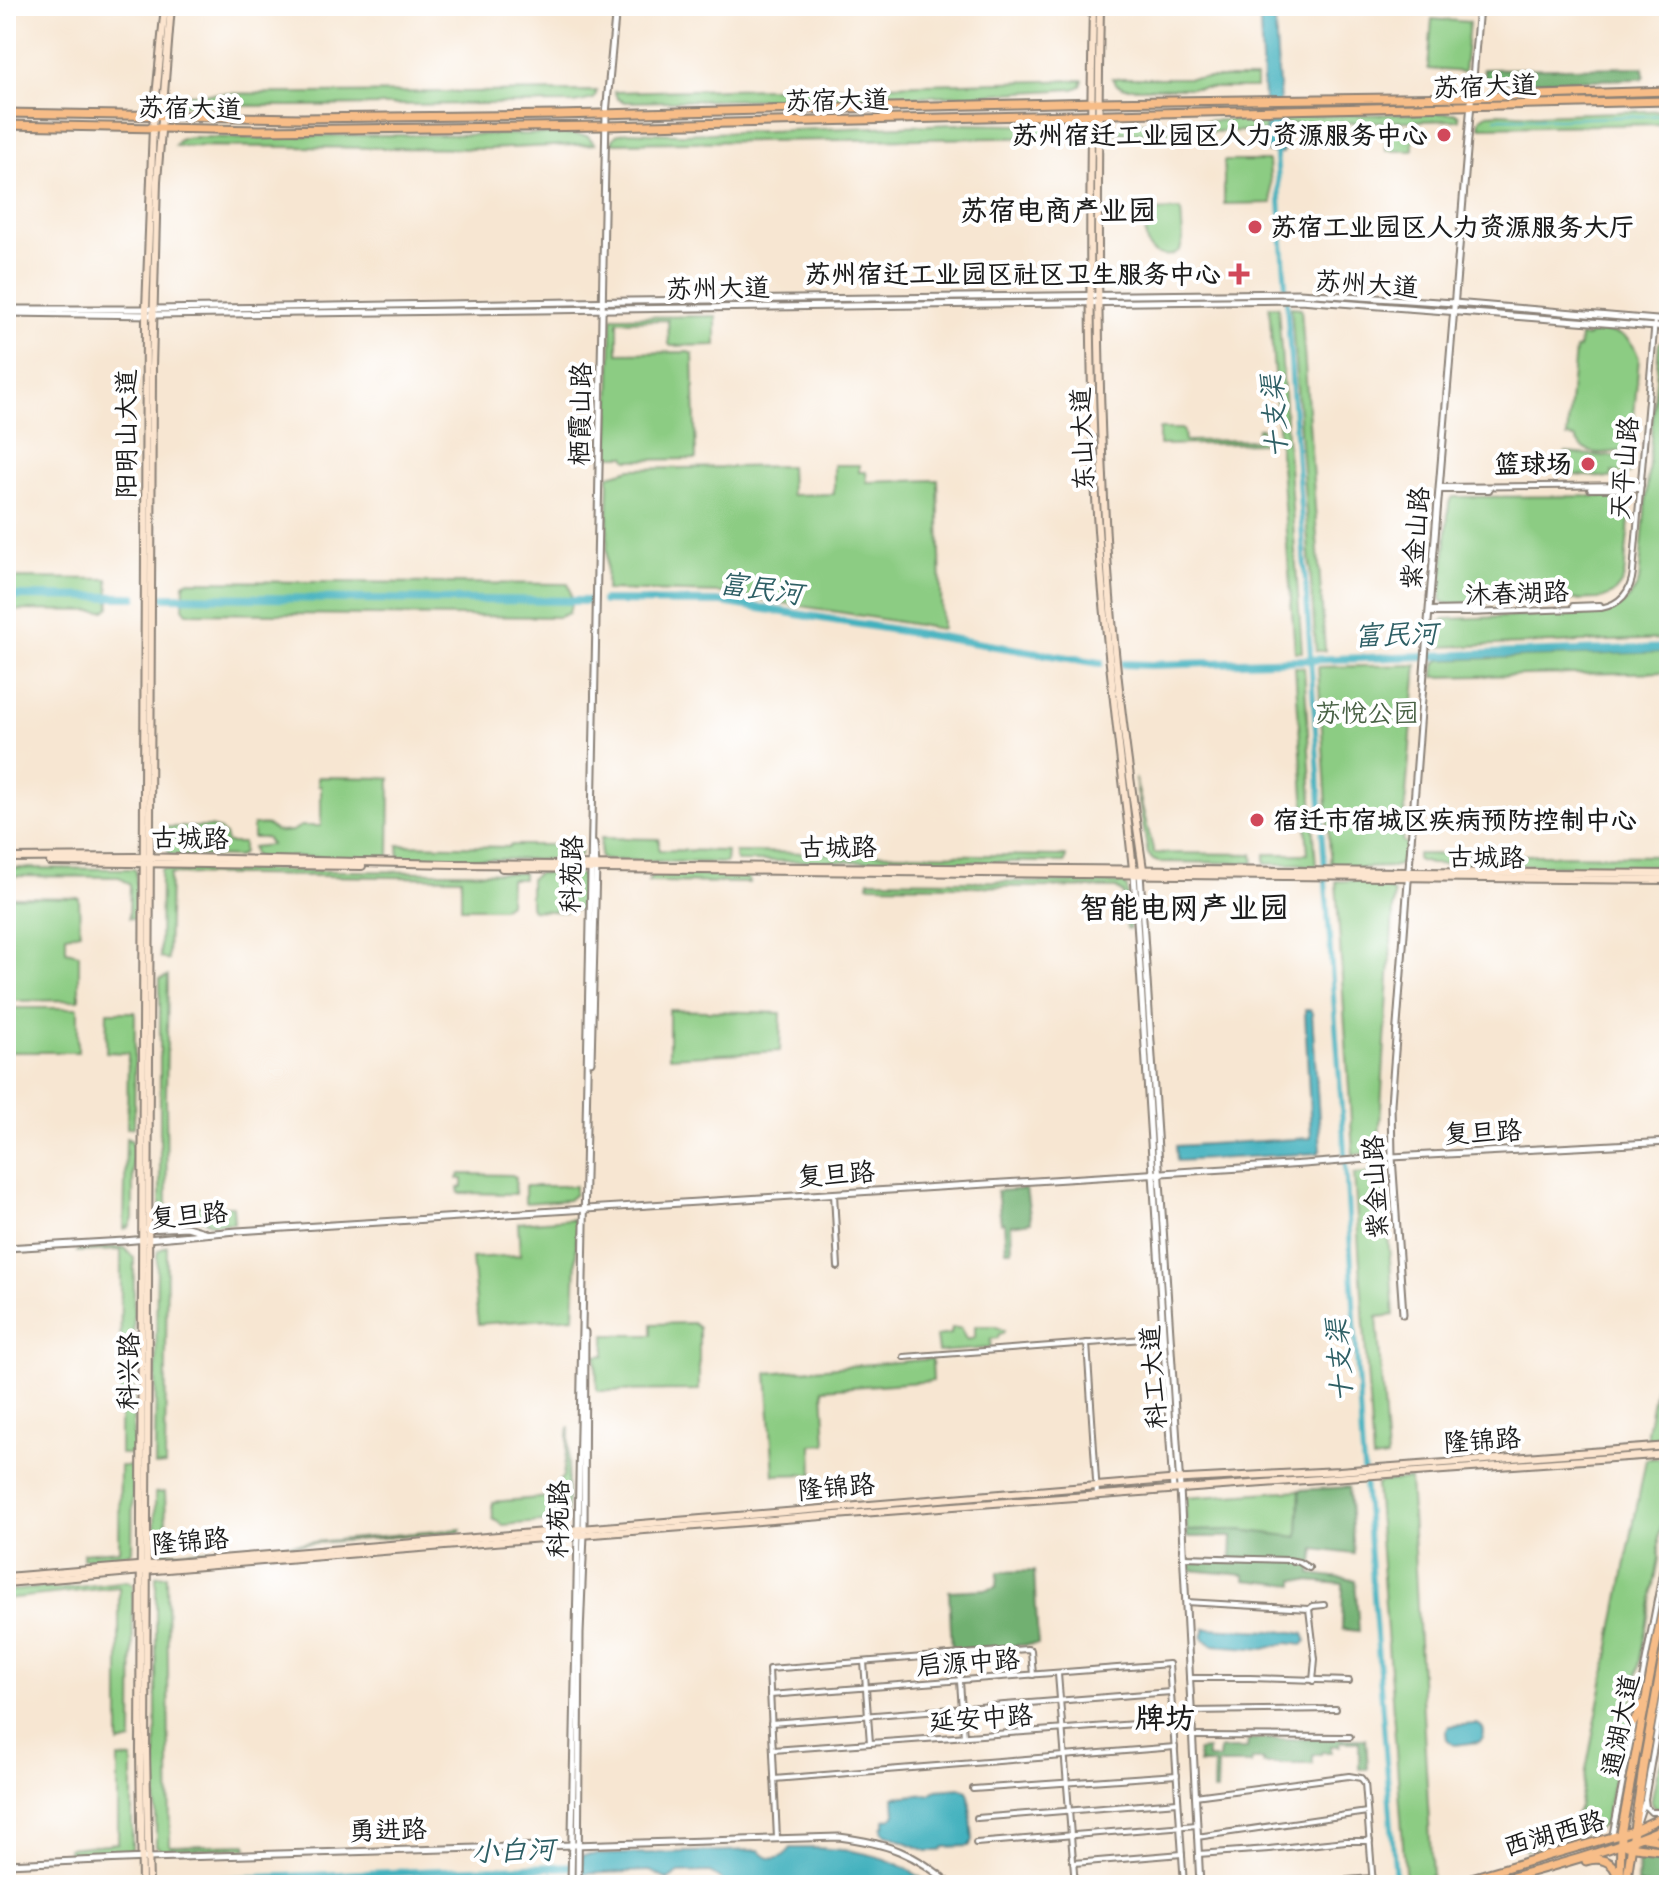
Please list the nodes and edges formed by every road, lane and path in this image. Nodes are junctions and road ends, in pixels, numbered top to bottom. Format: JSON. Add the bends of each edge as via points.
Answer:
{"nodes":[{"id":1,"x":165,"y":6,"type":"edge"},
{"id":2,"x":171,"y":6,"type":"edge"},
{"id":3,"x":616,"y":6,"type":"edge"},
{"id":4,"x":1093,"y":6,"type":"edge"},
{"id":5,"x":1100,"y":6,"type":"edge"},
{"id":6,"x":1479,"y":6,"type":"edge"},
{"id":7,"x":1669,"y":91,"type":"edge"},
{"id":8,"x":1669,"y":101,"type":"edge"},
{"id":9,"x":1095,"y":102,"type":"junction"},
{"id":10,"x":1471,"y":102,"type":"junction"},
{"id":11,"x":6,"y":113,"type":"edge"},
{"id":12,"x":606,"y":114,"type":"junction"},
{"id":13,"x":1095,"y":115,"type":"junction"},
{"id":14,"x":157,"y":116,"type":"junction"},
{"id":15,"x":6,"y":125,"type":"edge"},
{"id":16,"x":606,"y":126,"type":"junction"},
{"id":17,"x":156,"y":128,"type":"junction"},
{"id":18,"x":1094,"y":299,"type":"junction"},
{"id":19,"x":603,"y":302,"type":"junction"},
{"id":20,"x":1454,"y":307,"type":"junction"},
{"id":21,"x":602,"y":309,"type":"junction"},
{"id":22,"x":6,"y":311,"type":"edge"},
{"id":23,"x":150,"y":312,"type":"junction"},
{"id":24,"x":1669,"y":321,"type":"edge"},
{"id":25,"x":1653,"y":324,"type":"junction"},
{"id":26,"x":1669,"y":328,"type":"edge"},
{"id":27,"x":1639,"y":487,"type":"junction"},
{"id":28,"x":1440,"y":489,"type":"junction"},
{"id":29,"x":1607,"y":605,"type":"joint"},
{"id":30,"x":1429,"y":611,"type":"junction"},
{"id":31,"x":593,"y":823,"type":"joint"},
{"id":32,"x":6,"y":860,"type":"edge"},
{"id":33,"x":147,"y":860,"type":"junction"},
{"id":34,"x":593,"y":867,"type":"junction"},
{"id":35,"x":1137,"y":872,"type":"junction"},
{"id":36,"x":1408,"y":873,"type":"junction"},
{"id":37,"x":1669,"y":877,"type":"edge"},
{"id":38,"x":1669,"y":1142,"type":"edge"},
{"id":39,"x":1392,"y":1157,"type":"junction"},
{"id":40,"x":1160,"y":1173,"type":"junction"},
{"id":41,"x":1152,"y":1174,"type":"junction"},
{"id":42,"x":834,"y":1194,"type":"junction"},
{"id":43,"x":585,"y":1210,"type":"junction"},
{"id":44,"x":146,"y":1229,"type":"junction"},
{"id":45,"x":209,"y":1234,"type":"junction"},
{"id":46,"x":146,"y":1239,"type":"junction"},
{"id":47,"x":6,"y":1248,"type":"edge"},
{"id":48,"x":838,"y":1267,"type":"dead end"},
{"id":49,"x":1403,"y":1314,"type":"dead end"},
{"id":50,"x":1157,"y":1338,"type":"dead end"},
{"id":51,"x":1087,"y":1343,"type":"junction"},
{"id":52,"x":904,"y":1357,"type":"dead end"},
{"id":53,"x":1669,"y":1446,"type":"edge"},
{"id":54,"x":1669,"y":1454,"type":"edge"},
{"id":55,"x":1386,"y":1470,"type":"junction"},
{"id":56,"x":1339,"y":1474,"type":"junction"},
{"id":57,"x":1176,"y":1480,"type":"junction"},
{"id":58,"x":1096,"y":1486,"type":"junction"},
{"id":59,"x":1176,"y":1489,"type":"junction"},
{"id":60,"x":1097,"y":1495,"type":"junction"},
{"id":61,"x":581,"y":1531,"type":"junction"},
{"id":62,"x":1669,"y":1537,"type":"edge"},
{"id":63,"x":1183,"y":1557,"type":"junction"},
{"id":64,"x":144,"y":1568,"type":"junction"},
{"id":65,"x":1309,"y":1568,"type":"dead end"},
{"id":66,"x":1669,"y":1574,"type":"edge"},
{"id":67,"x":6,"y":1577,"type":"edge"},
{"id":68,"x":6,"y":1583,"type":"edge"},
{"id":69,"x":1186,"y":1602,"type":"junction"},
{"id":70,"x":1324,"y":1605,"type":"dead end"},
{"id":71,"x":1309,"y":1609,"type":"junction"},
{"id":72,"x":1669,"y":1623,"type":"edge"},
{"id":73,"x":958,"y":1654,"type":"junction"},
{"id":74,"x":1669,"y":1660,"type":"edge"},
{"id":75,"x":864,"y":1662,"type":"junction"},
{"id":76,"x":1666,"y":1673,"type":"junction"},
{"id":77,"x":1058,"y":1674,"type":"junction"},
{"id":78,"x":1033,"y":1675,"type":"junction"},
{"id":79,"x":1189,"y":1678,"type":"junction"},
{"id":80,"x":960,"y":1681,"type":"junction"},
{"id":81,"x":1313,"y":1681,"type":"junction"},
{"id":82,"x":1349,"y":1681,"type":"dead end"},
{"id":83,"x":866,"y":1688,"type":"junction"},
{"id":84,"x":1657,"y":1690,"type":"junction"},
{"id":85,"x":1171,"y":1692,"type":"junction"},
{"id":86,"x":770,"y":1695,"type":"junction"},
{"id":87,"x":1646,"y":1696,"type":"junction"},
{"id":88,"x":1060,"y":1701,"type":"junction"},
{"id":89,"x":962,"y":1709,"type":"junction"},
{"id":90,"x":1336,"y":1709,"type":"dead end"},
{"id":91,"x":1191,"y":1711,"type":"junction"},
{"id":92,"x":868,"y":1716,"type":"junction"},
{"id":93,"x":1191,"y":1720,"type":"junction"},
{"id":94,"x":1173,"y":1722,"type":"junction"},
{"id":95,"x":1634,"y":1722,"type":"junction"},
{"id":96,"x":771,"y":1723,"type":"junction"},
{"id":97,"x":1063,"y":1730,"type":"junction"},
{"id":98,"x":1192,"y":1736,"type":"junction"},
{"id":99,"x":964,"y":1737,"type":"junction"},
{"id":100,"x":1350,"y":1737,"type":"dead end"},
{"id":101,"x":870,"y":1743,"type":"junction"},
{"id":102,"x":1175,"y":1747,"type":"junction"},
{"id":103,"x":773,"y":1750,"type":"junction"},
{"id":104,"x":1065,"y":1755,"type":"junction"},
{"id":105,"x":1177,"y":1775,"type":"junction"},
{"id":106,"x":774,"y":1779,"type":"junction"},
{"id":107,"x":1067,"y":1783,"type":"junction"},
{"id":108,"x":973,"y":1789,"type":"dead end"},
{"id":109,"x":1195,"y":1796,"type":"junction"},
{"id":110,"x":1645,"y":1799,"type":"junction"},
{"id":111,"x":1179,"y":1802,"type":"junction"},
{"id":112,"x":1070,"y":1811,"type":"junction"},
{"id":113,"x":1367,"y":1812,"type":"junction"},
{"id":114,"x":1669,"y":1812,"type":"edge"},
{"id":115,"x":977,"y":1818,"type":"dead end"},
{"id":116,"x":1197,"y":1825,"type":"junction"},
{"id":117,"x":1669,"y":1826,"type":"edge"},
{"id":118,"x":1180,"y":1827,"type":"junction"},
{"id":119,"x":1633,"y":1831,"type":"junction"},
{"id":120,"x":1621,"y":1834,"type":"junction"},
{"id":121,"x":1072,"y":1836,"type":"junction"},
{"id":122,"x":1197,"y":1837,"type":"junction"},
{"id":123,"x":1612,"y":1837,"type":"junction"},
{"id":124,"x":777,"y":1838,"type":"junction"},
{"id":125,"x":1642,"y":1838,"type":"junction"},
{"id":126,"x":1370,"y":1841,"type":"junction"},
{"id":127,"x":1669,"y":1842,"type":"edge"},
{"id":128,"x":976,"y":1843,"type":"dead end"},
{"id":129,"x":1632,"y":1844,"type":"junction"},
{"id":130,"x":1621,"y":1846,"type":"junction"},
{"id":131,"x":575,"y":1848,"type":"junction"},
{"id":132,"x":1669,"y":1851,"type":"edge"},
{"id":133,"x":1182,"y":1854,"type":"junction"},
{"id":134,"x":1198,"y":1854,"type":"junction"},
{"id":135,"x":144,"y":1858,"type":"junction"},
{"id":136,"x":1074,"y":1863,"type":"junction"},
{"id":137,"x":6,"y":1864,"type":"edge"},
{"id":138,"x":145,"y":1869,"type":"junction"},
{"id":139,"x":1525,"y":1874,"type":"junction"},
{"id":140,"x":575,"y":1876,"type":"junction"},
{"id":141,"x":1372,"y":1878,"type":"junction"},
{"id":142,"x":1184,"y":1884,"type":"edge"},
{"id":143,"x":142,"y":1885,"type":"edge"},
{"id":144,"x":149,"y":1885,"type":"edge"},
{"id":145,"x":571,"y":1885,"type":"edge"},
{"id":146,"x":578,"y":1885,"type":"edge"},
{"id":147,"x":951,"y":1885,"type":"edge"},
{"id":148,"x":1075,"y":1885,"type":"edge"},
{"id":149,"x":1148,"y":1885,"type":"edge"},
{"id":150,"x":1200,"y":1885,"type":"edge"},
{"id":151,"x":1286,"y":1885,"type":"edge"},
{"id":152,"x":1373,"y":1885,"type":"edge"},
{"id":153,"x":1447,"y":1885,"type":"edge"},
{"id":154,"x":1483,"y":1885,"type":"edge"},
{"id":155,"x":1619,"y":1885,"type":"edge"},
{"id":156,"x":1626,"y":1885,"type":"edge"}],
"edges":[{"from":1,"to":14,"type":"main road","name":"阳明山大道"},
{"from":2,"to":14,"type":"main road","name":"阳明山大道"},
{"from":3,"to":12,"type":"street","name":"栖霞山路"},
{"from":4,"to":9,"type":"main road","name":"东山大道"},
{"from":5,"to":9,"type":"main road","name":"东山大道"},
{"from":6,"to":10,"type":"street","name":"紫金山路"},
{"from":7,"to":10,"type":"main road","name":"苏宿大道"},
{"from":8,"to":10,"type":"main road","name":"苏宿大道"},
{"from":9,"to":10,"type":"main road","name":"苏宿大道"},
{"from":9,"to":12,"type":"main road","name":"苏宿大道"},
{"from":9,"to":13,"type":"main road","name":"东山大道"},
{"from":10,"to":13,"type":"main road","name":"苏宿大道"},
{"from":10,"to":20,"type":"street","name":"紫金山路"},
{"from":11,"to":14,"type":"main road","name":"苏宿大道"},
{"from":12,"to":14,"type":"main road","name":"苏宿大道"},
{"from":12,"to":16,"type":"street","name":"栖霞山路"},
{"from":13,"to":16,"type":"main road","name":"苏宿大道"},
{"from":13,"to":18,"type":"main road","name":"东山大道"},
{"from":14,"to":17,"type":"main road","name":"阳明山大道"},
{"from":15,"to":17,"type":"main road","name":"苏宿大道"},
{"from":16,"to":17,"type":"main road","name":"苏宿大道"},
{"from":16,"to":19,"type":"street","name":"栖霞山路"},
{"from":17,"to":23,"type":"main road","name":"阳明山大道"},
{"from":18,"to":19,"type":"street","name":"苏州大道"},
{"from":18,"to":20,"type":"street","name":"苏州大道","via":[[1300,296]]},
{"from":18,"to":21,"type":"street","name":"苏州大道"},
{"from":18,"to":35,"type":"main road","name":"东山大道","via":[[1107,555]]},
{"from":19,"to":21,"type":"street","name":"栖霞山路"},
{"from":19,"to":23,"type":"street","name":"苏州大道"},
{"from":20,"to":25,"type":"street","name":"苏州大道"},
{"from":20,"to":28,"type":"street","name":"紫金山路"},
{"from":21,"to":23,"type":"street","name":"苏州大道"},
{"from":21,"to":31,"type":"street","name":"栖霞山路"},
{"from":22,"to":23,"type":"street","name":"苏州大道"},
{"from":23,"to":33,"type":"main road","name":"阳明山大道"},
{"from":24,"to":25,"type":"street","name":"苏州大道"},
{"from":25,"to":26,"type":"street","name":"苏州大道"},
{"from":25,"to":27,"type":"street","name":"天平山路"},
{"from":27,"to":28,"type":"street"},
{"from":27,"to":29,"type":"street","name":"天平山路","via":[[1629,583]]},
{"from":28,"to":30,"type":"street","name":"紫金山路"},
{"from":29,"to":30,"type":"street","name":"沐春湖路"},
{"from":30,"to":36,"type":"street","name":"紫金山路"},
{"from":31,"to":34,"type":"street","name":"科苑路"},
{"from":32,"to":33,"type":"main road","name":"古城路"},
{"from":33,"to":34,"type":"main road","name":"古城路"},
{"from":33,"to":44,"type":"main road","name":"科兴路"},
{"from":34,"to":35,"type":"main road","name":"古城路"},
{"from":34,"to":43,"type":"street","name":"科苑路"},
{"from":35,"to":36,"type":"main road","name":"古城路"},
{"from":35,"to":40,"type":"street","name":"科工大道"},
{"from":35,"to":41,"type":"street","name":"科工大道"},
{"from":36,"to":37,"type":"main road","name":"古城路"},
{"from":36,"to":39,"type":"street","name":"紫金山路"},
{"from":38,"to":39,"type":"street","name":"复旦路"},
{"from":39,"to":40,"type":"street","name":"复旦路"},
{"from":39,"to":49,"type":"street","name":"紫金山路"},
{"from":40,"to":41,"type":"street","name":"复旦路"},
{"from":40,"to":57,"type":"street","name":"科工大道"},
{"from":41,"to":42,"type":"street","name":"复旦路"},
{"from":41,"to":57,"type":"street","name":"科工大道"},
{"from":42,"to":43,"type":"street","name":"复旦路"},
{"from":42,"to":48,"type":"street"},
{"from":43,"to":45,"type":"street","name":"复旦路"},
{"from":43,"to":61,"type":"street","name":"科苑路"},
{"from":44,"to":45,"type":"street","via":[[187,1227]]},
{"from":44,"to":46,"type":"main road","name":"科兴路"},
{"from":45,"to":46,"type":"street","name":"复旦路"},
{"from":46,"to":47,"type":"street","name":"复旦路"},
{"from":46,"to":64,"type":"main road","name":"科兴路"},
{"from":50,"to":51,"type":"street"},
{"from":51,"to":52,"type":"street"},
{"from":51,"to":58,"type":"street"},
{"from":53,"to":55,"type":"main road","name":"隆锦路"},
{"from":54,"to":55,"type":"main road","name":"隆锦路"},
{"from":55,"to":56,"type":"main road","name":"隆锦路"},
{"from":56,"to":57,"type":"main road","name":"隆锦路"},
{"from":56,"to":59,"type":"main road","name":"隆锦路"},
{"from":57,"to":58,"type":"main road","name":"隆锦路"},
{"from":57,"to":59,"type":"street","name":"科工大道"},
{"from":58,"to":60,"type":"street"},
{"from":58,"to":61,"type":"main road","name":"隆锦路"},
{"from":59,"to":60,"type":"main road","name":"隆锦路"},
{"from":59,"to":63,"type":"street","name":"科工大道"},
{"from":60,"to":61,"type":"main road","name":"隆锦路"},
{"from":61,"to":64,"type":"main road","name":"隆锦路"},
{"from":61,"to":131,"type":"street","name":"科苑路"},
{"from":62,"to":95,"type":"street"},
{"from":63,"to":65,"type":"street","via":[[1289,1560]]},
{"from":63,"to":69,"type":"street","name":"科工大道"},
{"from":64,"to":67,"type":"main road","name":"隆锦路"},
{"from":64,"to":68,"type":"main road","name":"隆锦路"},
{"from":64,"to":135,"type":"main road","name":"科兴路"},
{"from":66,"to":87,"type":"main road","name":"通湖大道"},
{"from":69,"to":71,"type":"street"},
{"from":69,"to":79,"type":"street","name":"科工大道"},
{"from":70,"to":71,"type":"street"},
{"from":71,"to":81,"type":"street"},
{"from":72,"to":84,"type":"main road","name":"通湖大道"},
{"from":73,"to":75,"type":"street"},
{"from":73,"to":78,"type":"street","via":[[1031,1650]]},
{"from":73,"to":80,"type":"street"},
{"from":74,"to":76,"type":"street"},
{"from":75,"to":83,"type":"street"},
{"from":75,"to":86,"type":"street","via":[[769,1669]]},
{"from":76,"to":84,"type":"main road"},
{"from":76,"to":110,"type":"street"},
{"from":77,"to":78,"type":"street","name":"启源中路"},
{"from":77,"to":85,"type":"street","name":"启源中路","via":[[1169,1664]]},
{"from":77,"to":88,"type":"street"},
{"from":78,"to":80,"type":"street","name":"启源中路"},
{"from":79,"to":81,"type":"street"},
{"from":79,"to":91,"type":"street","name":"科工大道"},
{"from":80,"to":83,"type":"street","name":"启源中路"},
{"from":80,"to":89,"type":"street"},
{"from":81,"to":82,"type":"street"},
{"from":83,"to":86,"type":"street","name":"启源中路"},
{"from":83,"to":92,"type":"street"},
{"from":84,"to":119,"type":"main road","name":"通湖大道"},
{"from":85,"to":88,"type":"street"},
{"from":85,"to":94,"type":"street"},
{"from":86,"to":96,"type":"street"},
{"from":87,"to":95,"type":"main road"},
{"from":87,"to":120,"type":"main road","name":"通湖大道"},
{"from":88,"to":89,"type":"street"},
{"from":88,"to":97,"type":"street"},
{"from":89,"to":92,"type":"street"},
{"from":89,"to":99,"type":"street"},
{"from":90,"to":91,"type":"street"},
{"from":91,"to":93,"type":"street","name":"科工大道"},
{"from":92,"to":96,"type":"street"},
{"from":92,"to":101,"type":"street"},
{"from":93,"to":94,"type":"street","name":"延安中路"},
{"from":93,"to":98,"type":"street","name":"科工大道"},
{"from":94,"to":97,"type":"street","name":"延安中路"},
{"from":94,"to":102,"type":"street"},
{"from":95,"to":123,"type":"street"},
{"from":96,"to":103,"type":"street"},
{"from":97,"to":99,"type":"street","name":"延安中路"},
{"from":97,"to":104,"type":"street"},
{"from":98,"to":100,"type":"street"},
{"from":98,"to":109,"type":"street","name":"科工大道"},
{"from":99,"to":101,"type":"street","name":"延安中路"},
{"from":101,"to":103,"type":"street","name":"延安中路"},
{"from":102,"to":104,"type":"street"},
{"from":102,"to":105,"type":"street"},
{"from":103,"to":106,"type":"street"},
{"from":104,"to":106,"type":"street"},
{"from":104,"to":107,"type":"street"},
{"from":105,"to":107,"type":"street"},
{"from":105,"to":111,"type":"street"},
{"from":106,"to":124,"type":"street"},
{"from":107,"to":108,"type":"street"},
{"from":107,"to":112,"type":"street"},
{"from":109,"to":113,"type":"street","via":[[1357,1776],[1365,1783]]},
{"from":109,"to":116,"type":"street","name":"科工大道"},
{"from":110,"to":114,"type":"street","via":[[1651,1812]]},
{"from":110,"to":119,"type":"street"},
{"from":111,"to":112,"type":"street"},
{"from":111,"to":118,"type":"street"},
{"from":112,"to":115,"type":"street"},
{"from":112,"to":121,"type":"street"},
{"from":113,"to":122,"type":"street"},
{"from":113,"to":126,"type":"street"},
{"from":114,"to":119,"type":"main road","name":"西湖西路"},
{"from":116,"to":118,"type":"street"},
{"from":116,"to":122,"type":"street","name":"科工大道"},
{"from":117,"to":125,"type":"main road","name":"西湖西路"},
{"from":118,"to":121,"type":"street"},
{"from":118,"to":133,"type":"street"},
{"from":119,"to":120,"type":"main road","name":"西湖西路"},
{"from":119,"to":125,"type":"main road"},
{"from":119,"to":129,"type":"main road","name":"通湖大道"},
{"from":120,"to":123,"type":"main road","name":"西湖西路"},
{"from":120,"to":130,"type":"main road","name":"通湖大道"},
{"from":121,"to":128,"type":"street"},
{"from":121,"to":136,"type":"street"},
{"from":122,"to":134,"type":"street","name":"科工大道"},
{"from":123,"to":153,"type":"main road","name":"西湖西路"},
{"from":124,"to":131,"type":"street","name":"勇进路"},
{"from":124,"to":147,"type":"street","name":"勇进路","via":[[872,1841],[922,1862]]},
{"from":125,"to":127,"type":"main road"},
{"from":125,"to":129,"type":"main road","name":"西湖西路"},
{"from":126,"to":134,"type":"street"},
{"from":126,"to":141,"type":"street"},
{"from":129,"to":130,"type":"main road","name":"西湖西路"},
{"from":129,"to":132,"type":"main road"},
{"from":129,"to":156,"type":"main road","name":"通湖大道"},
{"from":130,"to":139,"type":"main road","name":"西湖西路"},
{"from":130,"to":155,"type":"main road","name":"通湖大道"},
{"from":131,"to":135,"type":"street","name":"勇进路"},
{"from":131,"to":140,"type":"street","name":"科苑路"},
{"from":133,"to":136,"type":"street"},
{"from":133,"to":142,"type":"street"},
{"from":134,"to":150,"type":"street","name":"科工大道"},
{"from":135,"to":137,"type":"street","name":"勇进路"},
{"from":135,"to":138,"type":"main road","name":"科兴路"},
{"from":136,"to":148,"type":"street"},
{"from":138,"to":143,"type":"main road","name":"科兴路"},
{"from":138,"to":144,"type":"main road","name":"科兴路"},
{"from":139,"to":154,"type":"main road","name":"西湖西路"},
{"from":139,"to":155,"type":"main road","via":[[1599,1859],[1614,1867]]},
{"from":140,"to":145,"type":"street","name":"科苑路"},
{"from":140,"to":146,"type":"street","name":"科苑路"},
{"from":141,"to":151,"type":"street"},
{"from":141,"to":152,"type":"street"},
{"from":142,"to":149,"type":"street"}]}
